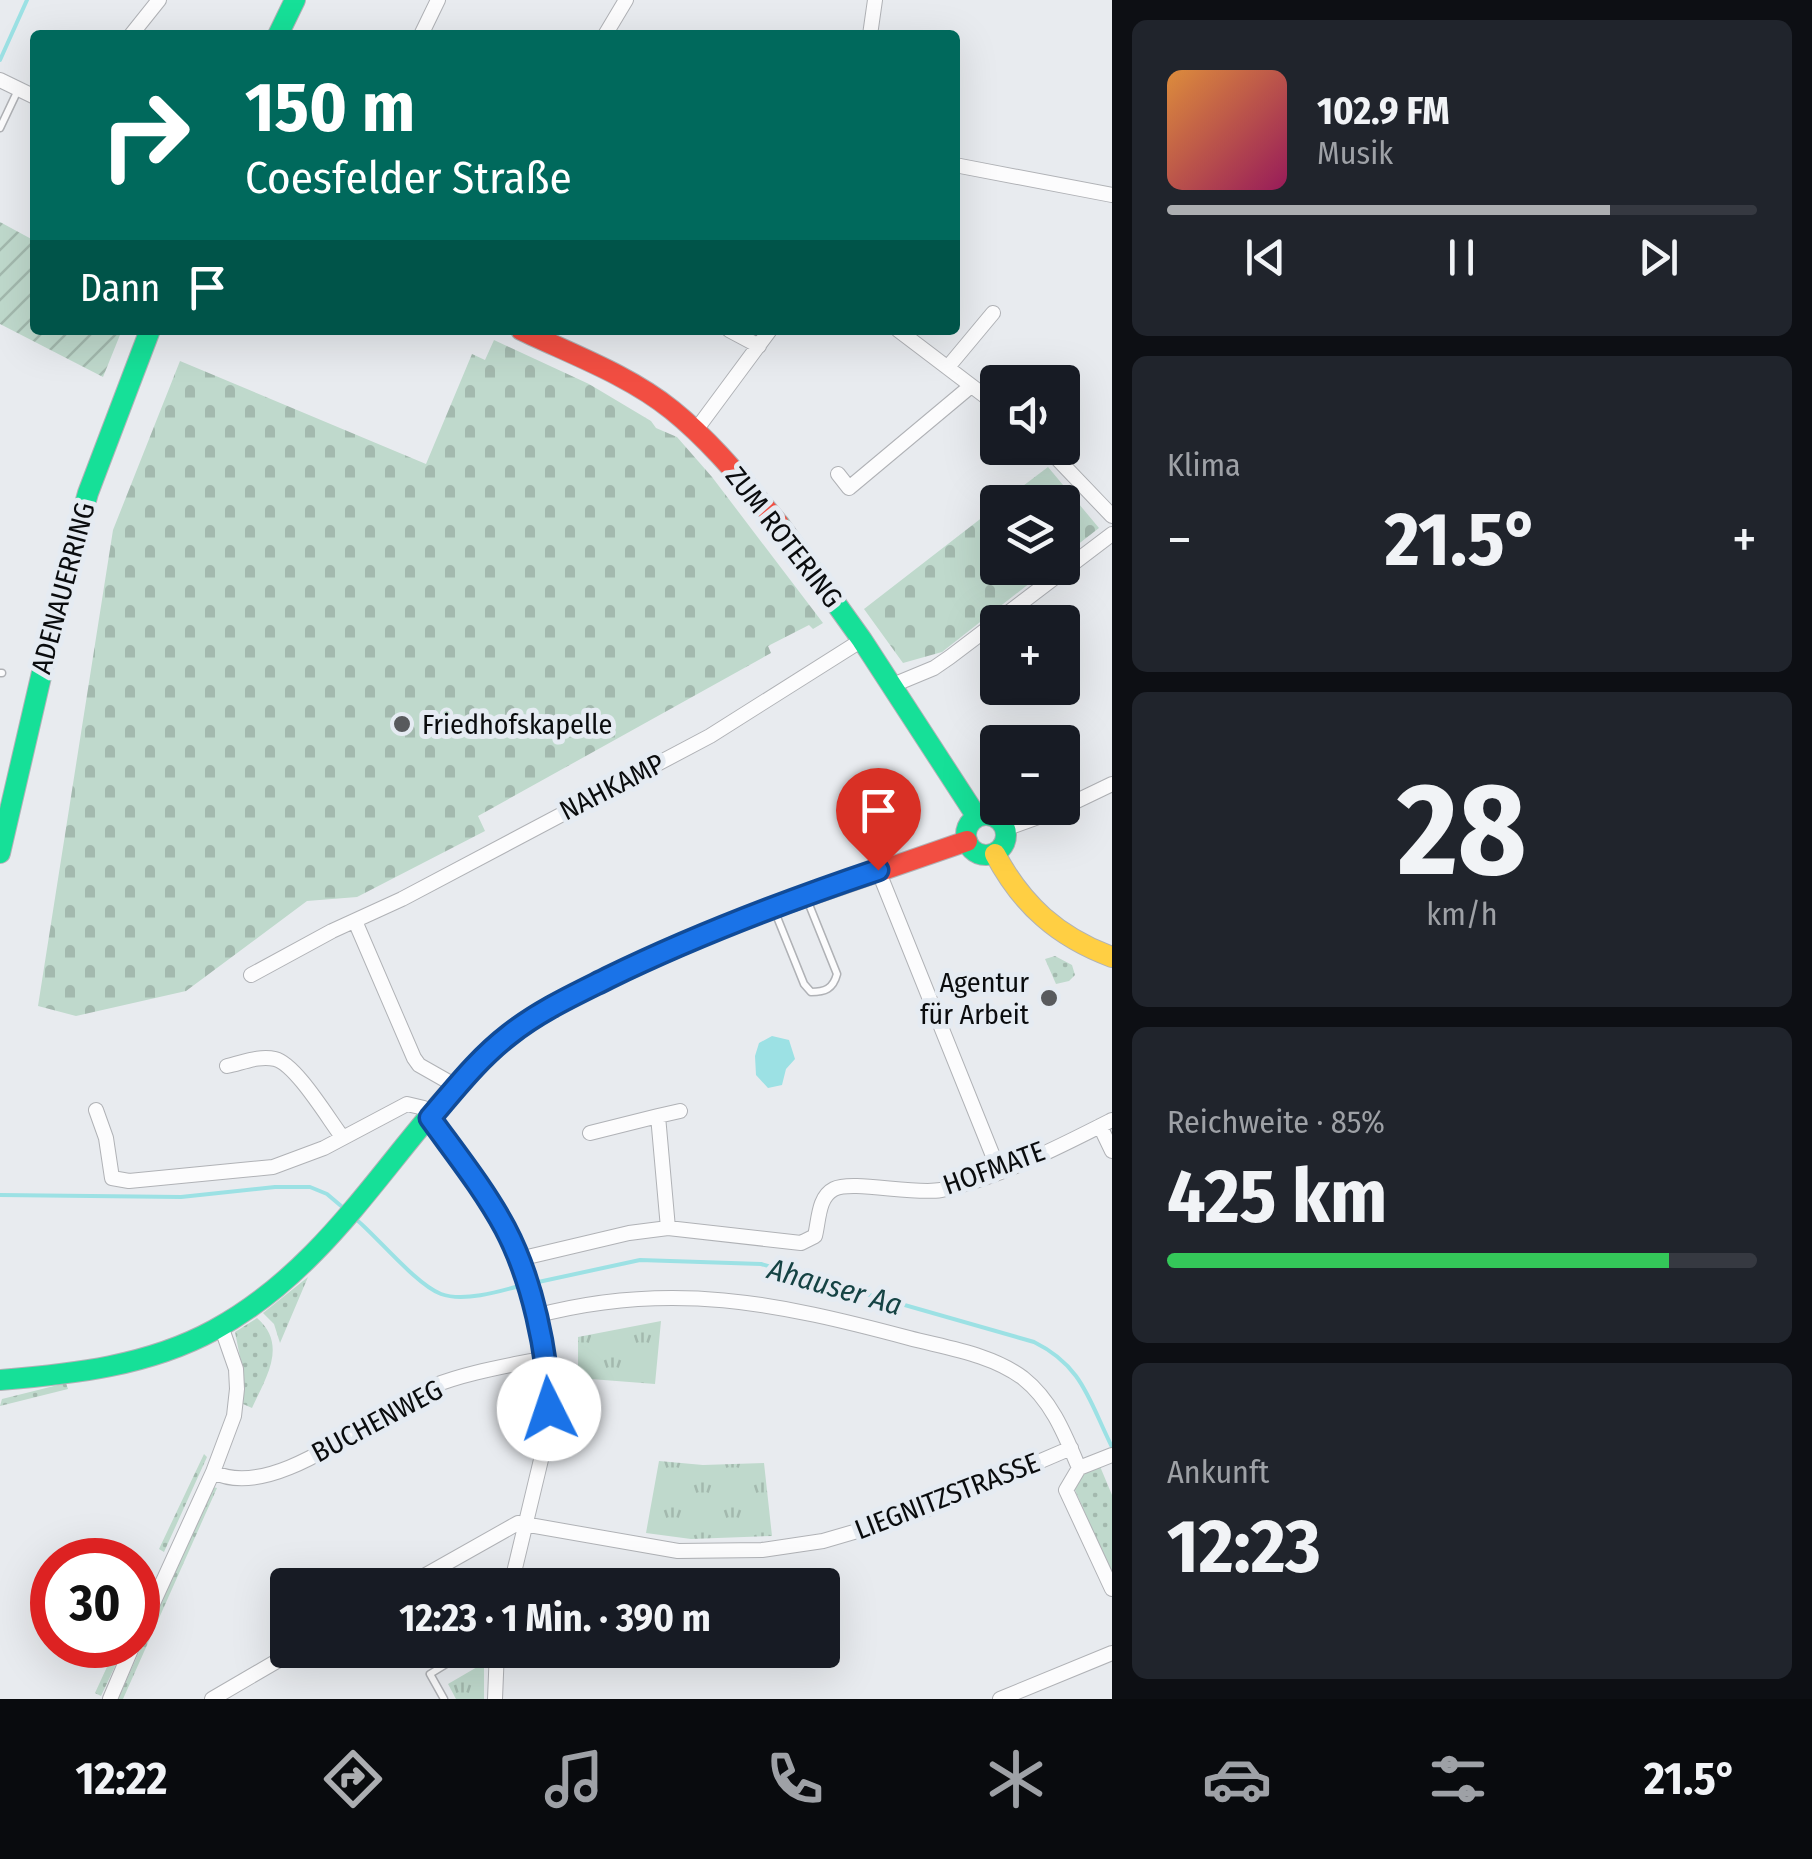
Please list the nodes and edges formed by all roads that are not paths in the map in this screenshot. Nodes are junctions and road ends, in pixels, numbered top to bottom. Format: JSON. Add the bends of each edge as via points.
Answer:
{"nodes":[{"id":1,"x":159,"y":0,"type":"edge"},
{"id":2,"x":296,"y":0,"type":"edge"},
{"id":3,"x":438,"y":0,"type":"edge"},
{"id":4,"x":626,"y":0,"type":"edge"},
{"id":5,"x":876,"y":0,"type":"edge"},
{"id":6,"x":135,"y":30,"type":"edge"},
{"id":7,"x":281,"y":30,"type":"edge"},
{"id":8,"x":424,"y":30,"type":"edge"},
{"id":9,"x":608,"y":30,"type":"edge"},
{"id":10,"x":871,"y":30,"type":"edge"},
{"id":11,"x":8,"y":84,"type":"edge"},
{"id":12,"x":0,"y":128,"type":"edge"},
{"id":13,"x":960,"y":166,"type":"edge"},
{"id":14,"x":1112,"y":195,"type":"edge"},
{"id":15,"x":992,"y":313,"type":"dead end"},
{"id":16,"x":148,"y":335,"type":"edge"},
{"id":17,"x":531,"y":335,"type":"edge"},
{"id":18,"x":739,"y":335,"type":"edge"},
{"id":19,"x":767,"y":335,"type":"edge"},
{"id":20,"x":905,"y":335,"type":"edge"},
{"id":21,"x":760,"y":346,"type":"junction"},
{"id":22,"x":948,"y":367,"type":"junction"},
{"id":23,"x":971,"y":386,"type":"junction"},
{"id":24,"x":980,"y":393,"type":"edge"},
{"id":25,"x":696,"y":430,"type":"junction"},
{"id":26,"x":1063,"y":465,"type":"edge"},
{"id":27,"x":838,"y":474,"type":"dead end"},
{"id":28,"x":1112,"y":516,"type":"edge"},
{"id":29,"x":1112,"y":534,"type":"edge"},
{"id":30,"x":862,"y":640,"type":"junction"},
{"id":31,"x":893,"y":686,"type":"junction"},
{"id":32,"x":1112,"y":784,"type":"edge"},
{"id":33,"x":977,"y":817,"type":"junction"},
{"id":34,"x":1005,"y":828,"type":"junction"},
{"id":35,"x":966,"y":841,"type":"junction"},
{"id":36,"x":0,"y":853,"type":"edge"},
{"id":37,"x":995,"y":854,"type":"junction"},
{"id":38,"x":878,"y":870,"type":"junction"},
{"id":39,"x":805,"y":894,"type":"junction"},
{"id":40,"x":773,"y":906,"type":"junction"},
{"id":41,"x":355,"y":921,"type":"junction"},
{"id":42,"x":1112,"y":957,"type":"edge"},
{"id":43,"x":252,"y":975,"type":"dead end"},
{"id":44,"x":227,"y":1066,"type":"dead end"},
{"id":45,"x":456,"y":1086,"type":"junction"},
{"id":46,"x":96,"y":1110,"type":"dead end"},
{"id":47,"x":680,"y":1111,"type":"dead end"},
{"id":48,"x":658,"y":1116,"type":"junction"},
{"id":49,"x":430,"y":1118,"type":"junction"},
{"id":50,"x":1106,"y":1123,"type":"edge"},
{"id":51,"x":590,"y":1133,"type":"dead end"},
{"id":52,"x":342,"y":1138,"type":"junction"},
{"id":53,"x":1112,"y":1151,"type":"edge"},
{"id":54,"x":999,"y":1171,"type":"junction"},
{"id":55,"x":668,"y":1228,"type":"junction"},
{"id":56,"x":521,"y":1266,"type":"junction"},
{"id":57,"x":535,"y":1316,"type":"junction"},
{"id":58,"x":221,"y":1326,"type":"junction"},
{"id":59,"x":545,"y":1358,"type":"junction"},
{"id":60,"x":36,"y":1377,"type":"junction"},
{"id":61,"x":0,"y":1380,"type":"edge"},
{"id":62,"x":0,"y":1392,"type":"edge"},
{"id":63,"x":1071,"y":1448,"type":"junction"},
{"id":64,"x":1109,"y":1456,"type":"edge"},
{"id":65,"x":1079,"y":1468,"type":"junction"},
{"id":66,"x":213,"y":1472,"type":"junction"},
{"id":67,"x":526,"y":1522,"type":"junction"},
{"id":68,"x":437,"y":1568,"type":"edge"},
{"id":69,"x":515,"y":1568,"type":"edge"},
{"id":70,"x":160,"y":1588,"type":"edge"},
{"id":71,"x":1112,"y":1589,"type":"edge"},
{"id":72,"x":1112,"y":1653,"type":"edge"},
{"id":73,"x":270,"y":1665,"type":"edge"},
{"id":74,"x":123,"y":1668,"type":"edge"},
{"id":75,"x":440,"y":1668,"type":"edge"},
{"id":76,"x":497,"y":1668,"type":"edge"},
{"id":77,"x":110,"y":1699,"type":"edge"},
{"id":78,"x":212,"y":1699,"type":"edge"},
{"id":79,"x":444,"y":1699,"type":"edge"},
{"id":80,"x":495,"y":1699,"type":"edge"},
{"id":81,"x":1000,"y":1699,"type":"edge"}],
"edges":[{"from":1,"to":6,"type":"street"},
{"from":2,"to":7,"type":"street"},
{"from":3,"to":8,"type":"street"},
{"from":4,"to":9,"type":"street"},
{"from":5,"to":10,"type":"street"},
{"from":11,"to":12,"type":"lane"},
{"from":13,"to":14,"type":"street"},
{"from":15,"to":22,"type":"street"},
{"from":16,"to":36,"type":"street","name":"ADENAUERRING","via":[[88,493]]},
{"from":17,"to":25,"type":"street","name":"ZUM ROTERING","via":[[634,385]]},
{"from":18,"to":21,"type":"street"},
{"from":19,"to":21,"type":"street"},
{"from":20,"to":22,"type":"street"},
{"from":21,"to":25,"type":"street"},
{"from":22,"to":23,"type":"street"},
{"from":23,"to":24,"type":"street"},
{"from":23,"to":27,"type":"street","via":[[849,488]]},
{"from":25,"to":30,"type":"street","name":"ZUM ROTERING","via":[[778,523]]},
{"from":26,"to":28,"type":"street"},
{"from":29,"to":31,"type":"street","via":[[950,657]]},
{"from":30,"to":31,"type":"street","name":"ZUM ROTERING"},
{"from":30,"to":41,"type":"street","name":"NAHKAMP","via":[[710,736]]},
{"from":31,"to":33,"type":"street","name":"ZUM ROTERING"},
{"from":32,"to":34,"type":"street"},
{"from":33,"to":34,"type":"street","via":[[998,818]]},
{"from":33,"to":35,"type":"street"},
{"from":34,"to":37,"type":"street","via":[[1004,845]]},
{"from":35,"to":37,"type":"street","via":[[978,854]]},
{"from":35,"to":38,"type":"street"},
{"from":37,"to":42,"type":"street","via":[[1046,924]]},
{"from":38,"to":39,"type":"street"},
{"from":38,"to":54,"type":"street"},
{"from":39,"to":40,"type":"street"},
{"from":39,"to":40,"type":"lane","via":[[837,974],[824,992],[804,984]]},
{"from":40,"to":45,"type":"street","via":[[548,1009],[507,1036]]},
{"from":41,"to":43,"type":"street","name":"NAHKAMP"},
{"from":41,"to":45,"type":"street","via":[[414,1058]]},
{"from":44,"to":52,"type":"street","via":[[281,1061]]},
{"from":45,"to":49,"type":"street"},
{"from":46,"to":52,"type":"street","via":[[110,1174],[121,1181],[256,1171]]},
{"from":47,"to":48,"type":"street"},
{"from":48,"to":51,"type":"street"},
{"from":48,"to":55,"type":"street"},
{"from":49,"to":52,"type":"street","via":[[424,1108],[407,1104]]},
{"from":49,"to":56,"type":"street","via":[[488,1200]]},
{"from":49,"to":58,"type":"street","via":[[299,1270]]},
{"from":50,"to":53,"type":"street"},
{"from":50,"to":54,"type":"street","name":"HOFMATE"},
{"from":54,"to":55,"type":"street","name":"HOFMATE","via":[[938,1190],[843,1185],[824,1197],[816,1236],[801,1243]]},
{"from":55,"to":56,"type":"street","name":"HOFMATE"},
{"from":56,"to":57,"type":"street"},
{"from":57,"to":59,"type":"street"},
{"from":57,"to":63,"type":"street","via":[[645,1298],[698,1297],[824,1315],[998,1364],[1039,1394]]},
{"from":58,"to":60,"type":"street","via":[[152,1356]]},
{"from":58,"to":66,"type":"street","via":[[236,1370],[237,1404]]},
{"from":59,"to":66,"type":"street","name":"BUCHENWEG","via":[[436,1385],[268,1478],[230,1480]]},
{"from":59,"to":67,"type":"street","via":[[549,1409]]},
{"from":60,"to":61,"type":"street"},
{"from":60,"to":62,"type":"street"},
{"from":63,"to":65,"type":"street"},
{"from":63,"to":67,"type":"street","name":"LIEGNITZSTRASSE","via":[[919,1513],[777,1548],[678,1550]]},
{"from":64,"to":65,"type":"street"},
{"from":65,"to":71,"type":"street","via":[[1066,1490]]},
{"from":66,"to":70,"type":"street"},
{"from":67,"to":68,"type":"street"},
{"from":67,"to":69,"type":"street"},
{"from":72,"to":81,"type":"street"},
{"from":73,"to":78,"type":"street"},
{"from":74,"to":77,"type":"street"},
{"from":75,"to":79,"type":"lane","via":[[430,1674]]},
{"from":76,"to":80,"type":"street"}]}
